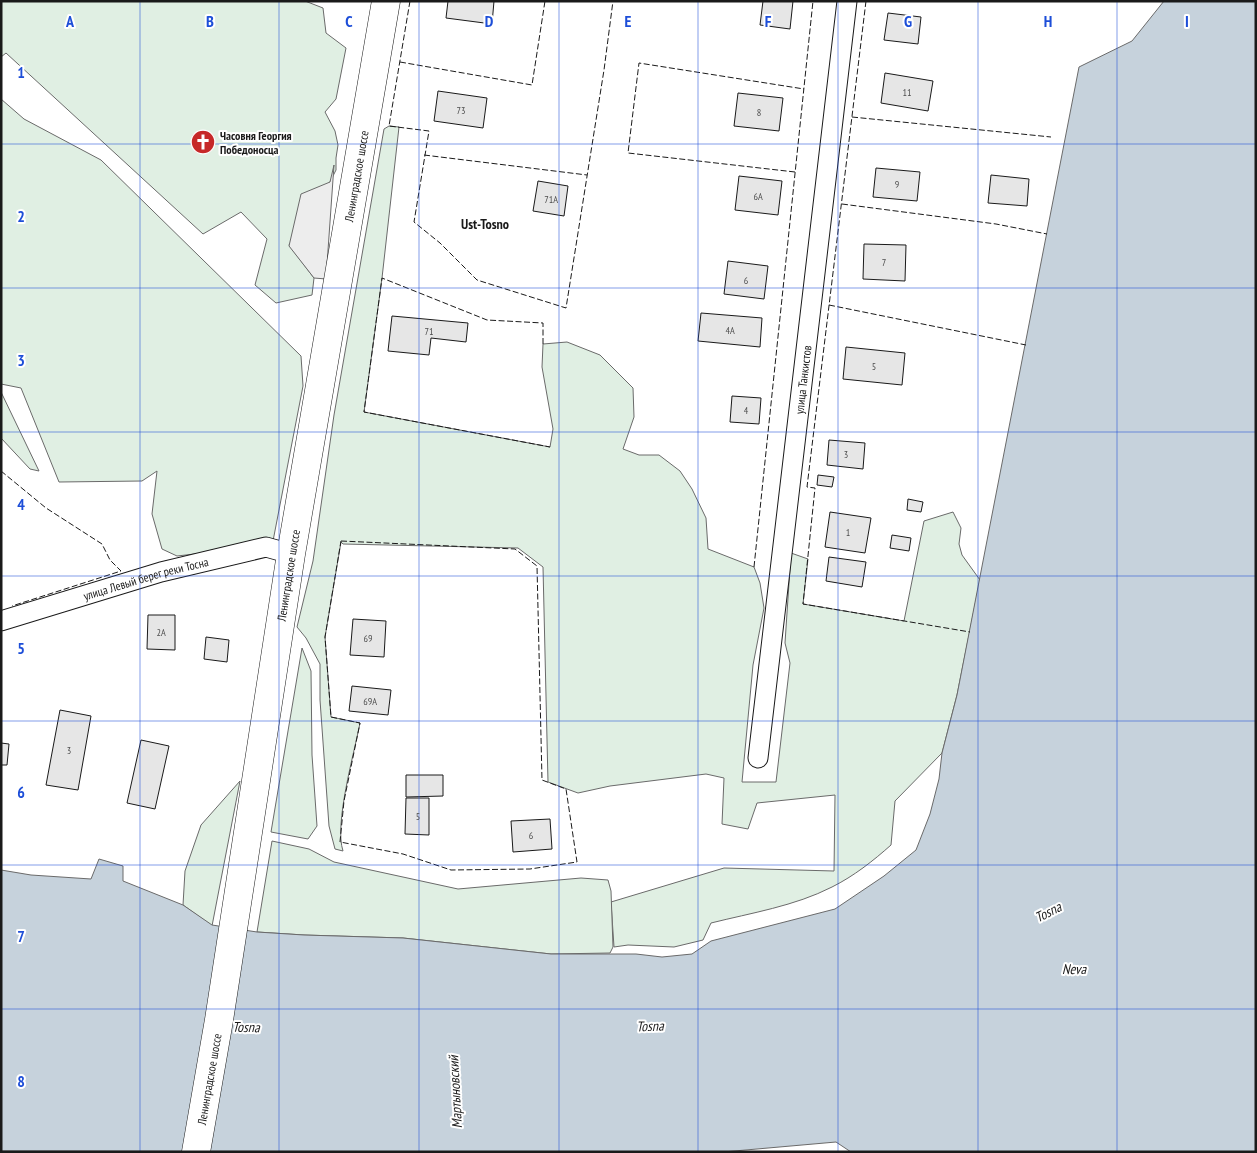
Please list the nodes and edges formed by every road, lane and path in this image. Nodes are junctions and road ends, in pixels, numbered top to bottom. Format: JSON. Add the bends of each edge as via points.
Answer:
{"nodes":[{"id":1,"x":386,"y":1,"type":"edge"},
{"id":2,"x":847,"y":1,"type":"edge"},
{"id":3,"x":291,"y":554,"type":"junction"},
{"id":4,"x":1,"y":621,"type":"edge"},
{"id":5,"x":758,"y":758,"type":"dead end"},
{"id":6,"x":196,"y":1152,"type":"edge"}],
"edges":[{"from":1,"to":3,"type":"main road","name":"Ленинградское шоссе"},
{"from":2,"to":5,"type":"street","name":"улица Танкистов"},
{"from":3,"to":4,"type":"street","name":"улица Левый берег реки Тосна","via":[[266,547],[161,572]]},
{"from":3,"to":6,"type":"main road","name":"Ленинградское шоссе"}]}
